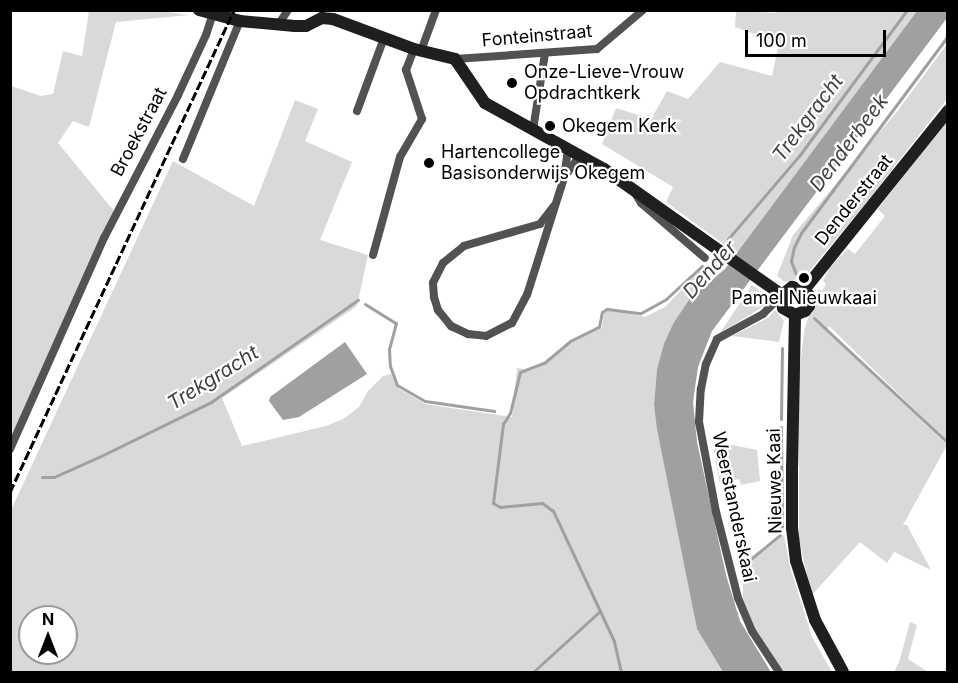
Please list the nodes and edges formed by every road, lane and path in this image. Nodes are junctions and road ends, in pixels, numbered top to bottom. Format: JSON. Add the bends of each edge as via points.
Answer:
{"nodes":[{"id":1,"x":199,"y":10,"type":"edge"},
{"id":2,"x":288,"y":10,"type":"edge"},
{"id":3,"x":436,"y":10,"type":"edge"},
{"id":4,"x":643,"y":10,"type":"edge"},
{"id":5,"x":213,"y":12,"type":"edge"},
{"id":6,"x":320,"y":14,"type":"edge"},
{"id":7,"x":240,"y":21,"type":"junction"},
{"id":8,"x":278,"y":25,"type":"junction"},
{"id":9,"x":384,"y":38,"type":"junction"},
{"id":10,"x":418,"y":50,"type":"junction"},
{"id":11,"x":545,"y":52,"type":"junction"},
{"id":12,"x":455,"y":58,"type":"junction"},
{"id":13,"x":357,"y":111,"type":"dead end"},
{"id":14,"x":948,"y":111,"type":"edge"},
{"id":15,"x":533,"y":130,"type":"junction"},
{"id":16,"x":574,"y":152,"type":"junction"},
{"id":17,"x":183,"y":159,"type":"dead end"},
{"id":18,"x":634,"y":190,"type":"junction"},
{"id":19,"x":554,"y":206,"type":"junction"},
{"id":20,"x":373,"y":255,"type":"dead end"},
{"id":21,"x":705,"y":258,"type":"dead end"},
{"id":22,"x":804,"y":290,"type":"junction"},
{"id":23,"x":782,"y":295,"type":"junction"},
{"id":24,"x":795,"y":315,"type":"junction"},
{"id":25,"x":10,"y":449,"type":"edge"},
{"id":26,"x":779,"y":672,"type":"edge"},
{"id":27,"x":843,"y":672,"type":"edge"}],
"edges":[{"from":1,"to":5,"type":"main road"},
{"from":2,"to":8,"type":"street"},
{"from":3,"to":10,"type":"street"},
{"from":4,"to":11,"type":"street","name":"Fonteinstraat","via":[[597,49]]},
{"from":5,"to":7,"type":"main road"},
{"from":5,"to":25,"type":"street","name":"Broekstraat","via":[[183,85],[127,190]]},
{"from":6,"to":8,"type":"main road","via":[[306,26]]},
{"from":6,"to":9,"type":"main road"},
{"from":7,"to":8,"type":"main road"},
{"from":7,"to":17,"type":"street"},
{"from":9,"to":10,"type":"main road"},
{"from":9,"to":13,"type":"street"},
{"from":10,"to":12,"type":"main road"},
{"from":10,"to":20,"type":"street","via":[[406,70],[422,119],[400,157]]},
{"from":11,"to":12,"type":"street","name":"Fonteinstraat"},
{"from":11,"to":15,"type":"street"},
{"from":12,"to":15,"type":"main road","via":[[485,103]]},
{"from":14,"to":22,"type":"main road","name":"Denderstraat"},
{"from":15,"to":16,"type":"main road"},
{"from":16,"to":18,"type":"main road"},
{"from":16,"to":19,"type":"street"},
{"from":18,"to":21,"type":"street","via":[[641,202]]},
{"from":18,"to":23,"type":"main road"},
{"from":19,"to":19,"type":"street","via":[[540,224],[464,246],[443,263],[434,283],[434,297],[438,310],[451,326],[468,334],[486,336],[512,323],[527,295]]},
{"from":22,"to":23,"type":"main road","via":[[792,287]]},
{"from":22,"to":24,"type":"main road","name":"Nieuwe Kaai","via":[[808,306]]},
{"from":23,"to":24,"type":"main road","via":[[783,308]]},
{"from":23,"to":26,"type":"street","name":"Weerstanderskaai","via":[[763,314],[717,339],[706,364],[699,422],[738,598],[752,631]]},
{"from":24,"to":27,"type":"main road","name":"Nieuwe Kaai","via":[[795,549],[815,620]]}]}
